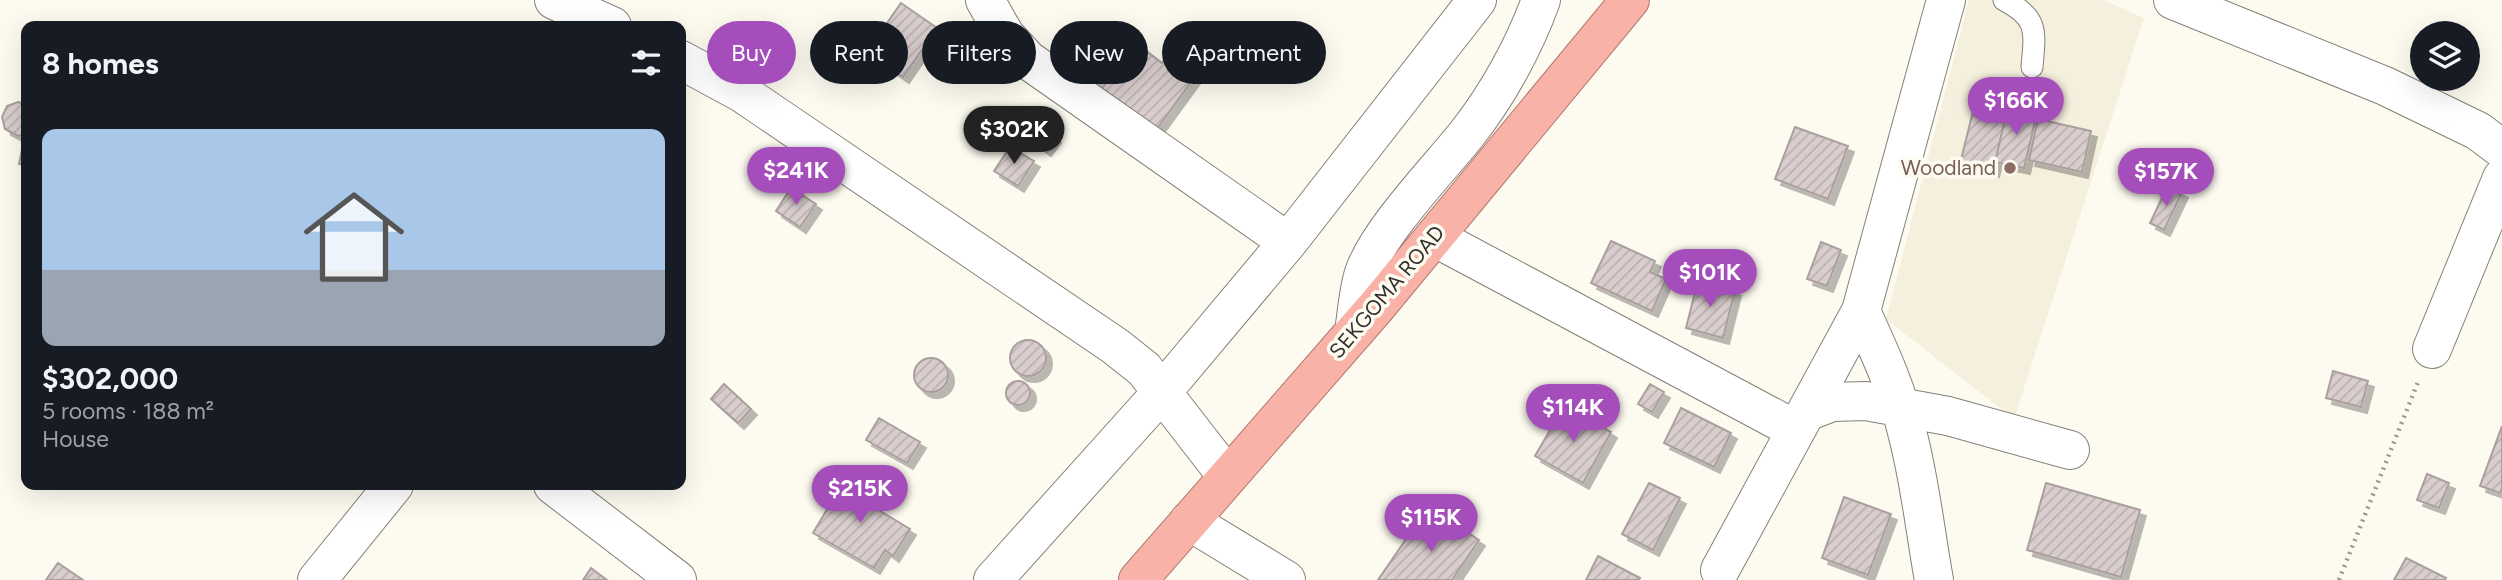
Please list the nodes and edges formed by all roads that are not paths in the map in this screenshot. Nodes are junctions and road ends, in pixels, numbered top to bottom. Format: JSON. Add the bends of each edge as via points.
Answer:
{"nodes":[{"id":1,"x":554,"y":0,"type":"edge"},
{"id":2,"x":985,"y":0,"type":"edge"},
{"id":3,"x":1477,"y":0,"type":"edge"},
{"id":4,"x":1541,"y":0,"type":"edge"},
{"id":5,"x":1630,"y":0,"type":"edge"},
{"id":6,"x":1946,"y":0,"type":"edge"},
{"id":7,"x":2004,"y":0,"type":"edge"},
{"id":8,"x":2173,"y":0,"type":"edge"},
{"id":9,"x":609,"y":16,"type":"edge"},
{"id":10,"x":686,"y":63,"type":"edge"},
{"id":11,"x":2032,"y":67,"type":"dead end"},
{"id":12,"x":2502,"y":149,"type":"edge"},
{"id":13,"x":2502,"y":178,"type":"edge"},
{"id":14,"x":1434,"y":237,"type":"junction"},
{"id":15,"x":1288,"y":242,"type":"junction"},
{"id":16,"x":1861,"y":311,"type":"junction"},
{"id":17,"x":1354,"y":331,"type":"junction"},
{"id":18,"x":2432,"y":349,"type":"road end"},
{"id":19,"x":1162,"y":392,"type":"junction"},
{"id":20,"x":1900,"y":406,"type":"junction"},
{"id":21,"x":1801,"y":421,"type":"junction"},
{"id":22,"x":2070,"y":450,"type":"dead end"},
{"id":23,"x":1227,"y":476,"type":"junction"},
{"id":24,"x":390,"y":490,"type":"edge"},
{"id":25,"x":560,"y":490,"type":"edge"},
{"id":26,"x":1189,"y":521,"type":"junction"},
{"id":27,"x":1720,"y":570,"type":"dead end"},
{"id":28,"x":317,"y":580,"type":"edge"},
{"id":29,"x":677,"y":580,"type":"edge"},
{"id":30,"x":993,"y":580,"type":"edge"},
{"id":31,"x":1138,"y":580,"type":"edge"},
{"id":32,"x":1286,"y":580,"type":"edge"},
{"id":33,"x":1934,"y":580,"type":"edge"}],
"edges":[{"from":1,"to":9,"type":"street"},
{"from":2,"to":15,"type":"street","via":[[1005,35],[1028,60]]},
{"from":3,"to":15,"type":"street"},
{"from":4,"to":17,"type":"street","via":[[1515,59],[1481,114],[1375,251],[1364,274]]},
{"from":5,"to":14,"type":"highway","name":"SEKGOMA ROAD"},
{"from":6,"to":16,"type":"street"},
{"from":7,"to":11,"type":"lane","via":[[2030,18],[2035,33]]},
{"from":8,"to":12,"type":"street","via":[[2385,86],[2478,131]]},
{"from":10,"to":19,"type":"street","via":[[742,93],[1115,346],[1144,369]]},
{"from":13,"to":18,"type":"street"},
{"from":14,"to":17,"type":"highway","name":"SEKGOMA ROAD"},
{"from":14,"to":21,"type":"street"},
{"from":15,"to":19,"type":"street"},
{"from":16,"to":20,"type":"street"},
{"from":16,"to":21,"type":"street"},
{"from":17,"to":23,"type":"highway","name":"SEKGOMA ROAD"},
{"from":19,"to":23,"type":"street"},
{"from":19,"to":30,"type":"street"},
{"from":20,"to":21,"type":"street","via":[[1832,402]]},
{"from":20,"to":22,"type":"street"},
{"from":20,"to":33,"type":"street"},
{"from":21,"to":27,"type":"street"},
{"from":23,"to":26,"type":"highway","name":"SEKGOMA ROAD"},
{"from":24,"to":28,"type":"street"},
{"from":25,"to":29,"type":"street"},
{"from":26,"to":31,"type":"highway","name":"SEKGOMA ROAD"},
{"from":26,"to":32,"type":"street"}]}
